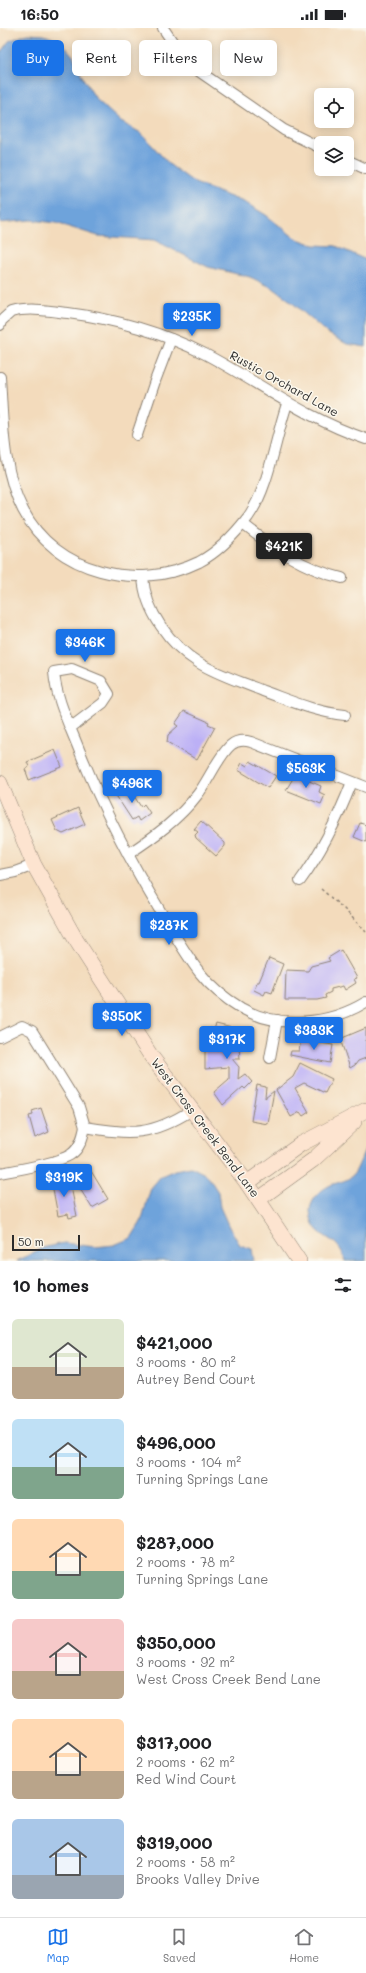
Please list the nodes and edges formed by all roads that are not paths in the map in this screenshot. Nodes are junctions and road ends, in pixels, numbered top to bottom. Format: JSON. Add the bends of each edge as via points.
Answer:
{"nodes":[{"id":1,"x":163,"y":28,"type":"edge"},
{"id":2,"x":314,"y":145,"type":"edge"},
{"id":3,"x":354,"y":163,"type":"edge"},
{"id":4,"x":366,"y":169,"type":"edge"},
{"id":5,"x":0,"y":325,"type":"edge"},
{"id":6,"x":171,"y":339,"type":"junction"},
{"id":7,"x":0,"y":377,"type":"edge"},
{"id":8,"x":287,"y":404,"type":"junction"},
{"id":9,"x":138,"y":435,"type":"dead end"},
{"id":10,"x":366,"y":439,"type":"edge"},
{"id":11,"x":243,"y":524,"type":"junction"},
{"id":12,"x":143,"y":577,"type":"junction"},
{"id":13,"x":342,"y":578,"type":"dead end"},
{"id":14,"x":345,"y":715,"type":"dead end"},
{"id":15,"x":70,"y":728,"type":"junction"},
{"id":16,"x":352,"y":782,"type":"junction"},
{"id":17,"x":0,"y":783,"type":"edge"},
{"id":18,"x":366,"y":787,"type":"edge"},
{"id":19,"x":128,"y":854,"type":"junction"},
{"id":20,"x":34,"y":865,"type":"junction"},
{"id":21,"x":0,"y":875,"type":"edge"},
{"id":22,"x":300,"y":881,"type":"dead end"},
{"id":23,"x":366,"y":1002,"type":"edge"},
{"id":24,"x":277,"y":1020,"type":"junction"},
{"id":25,"x":0,"y":1037,"type":"edge"},
{"id":26,"x":270,"y":1058,"type":"dead end"},
{"id":27,"x":192,"y":1110,"type":"junction"},
{"id":28,"x":366,"y":1110,"type":"edge"},
{"id":29,"x":85,"y":1128,"type":"junction"},
{"id":30,"x":0,"y":1173,"type":"edge"},
{"id":31,"x":247,"y":1184,"type":"junction"},
{"id":32,"x":258,"y":1199,"type":"junction"},
{"id":33,"x":299,"y":1261,"type":"edge"}],
"edges":[{"from":1,"to":2,"type":"street","via":[[187,63],[284,130]]},
{"from":3,"to":4,"type":"street"},
{"from":5,"to":6,"type":"street","name":"Rustic Orchard Lane","via":[[6,315],[17,310],[49,311],[124,324]]},
{"from":6,"to":8,"type":"street","name":"Rustic Orchard Lane","via":[[204,354]]},
{"from":6,"to":9,"type":"street"},
{"from":7,"to":12,"type":"street","via":[[9,472],[23,511],[35,528],[62,554],[76,562],[105,572]]},
{"from":8,"to":10,"type":"street","name":"Rustic Orchard Lane","via":[[329,425]]},
{"from":8,"to":11,"type":"street","via":[[264,486]]},
{"from":11,"to":12,"type":"street","via":[[224,543],[200,561],[171,572]]},
{"from":11,"to":13,"type":"street","via":[[296,562]]},
{"from":12,"to":14,"type":"street","via":[[148,601],[162,628],[178,647],[200,663],[308,708]]},
{"from":15,"to":15,"type":"street","via":[[103,703],[109,694],[101,681],[72,669],[54,672],[55,688]]},
{"from":15,"to":19,"type":"street","via":[[100,799]]},
{"from":16,"to":18,"type":"street"},
{"from":16,"to":19,"type":"street","via":[[251,742],[237,742],[226,750],[197,795],[180,814],[155,836]]},
{"from":16,"to":22,"type":"street","via":[[329,837]]},
{"from":17,"to":20,"type":"main road","name":"West Cross Creek Bend Lane"},
{"from":19,"to":24,"type":"street","via":[[176,937],[200,972],[226,998],[242,1008],[258,1016]]},
{"from":20,"to":21,"type":"street"},
{"from":20,"to":27,"type":"main road","name":"West Cross Creek Bend Lane","via":[[112,998]]},
{"from":23,"to":24,"type":"street","via":[[352,1010],[315,1021]]},
{"from":24,"to":26,"type":"street"},
{"from":25,"to":29,"type":"street","via":[[22,1026],[32,1031],[79,1106]]},
{"from":27,"to":29,"type":"street","via":[[156,1128],[136,1132],[121,1133]]},
{"from":27,"to":31,"type":"main road","name":"West Cross Creek Bend Lane"},
{"from":28,"to":31,"type":"main road","via":[[301,1144]]},
{"from":28,"to":32,"type":"main road","via":[[313,1160]]},
{"from":29,"to":30,"type":"street","via":[[82,1140],[71,1154],[57,1160]]},
{"from":31,"to":32,"type":"main road","name":"West Cross Creek Bend Lane"},
{"from":32,"to":33,"type":"main road","name":"West Cross Creek Bend Lane"}]}
